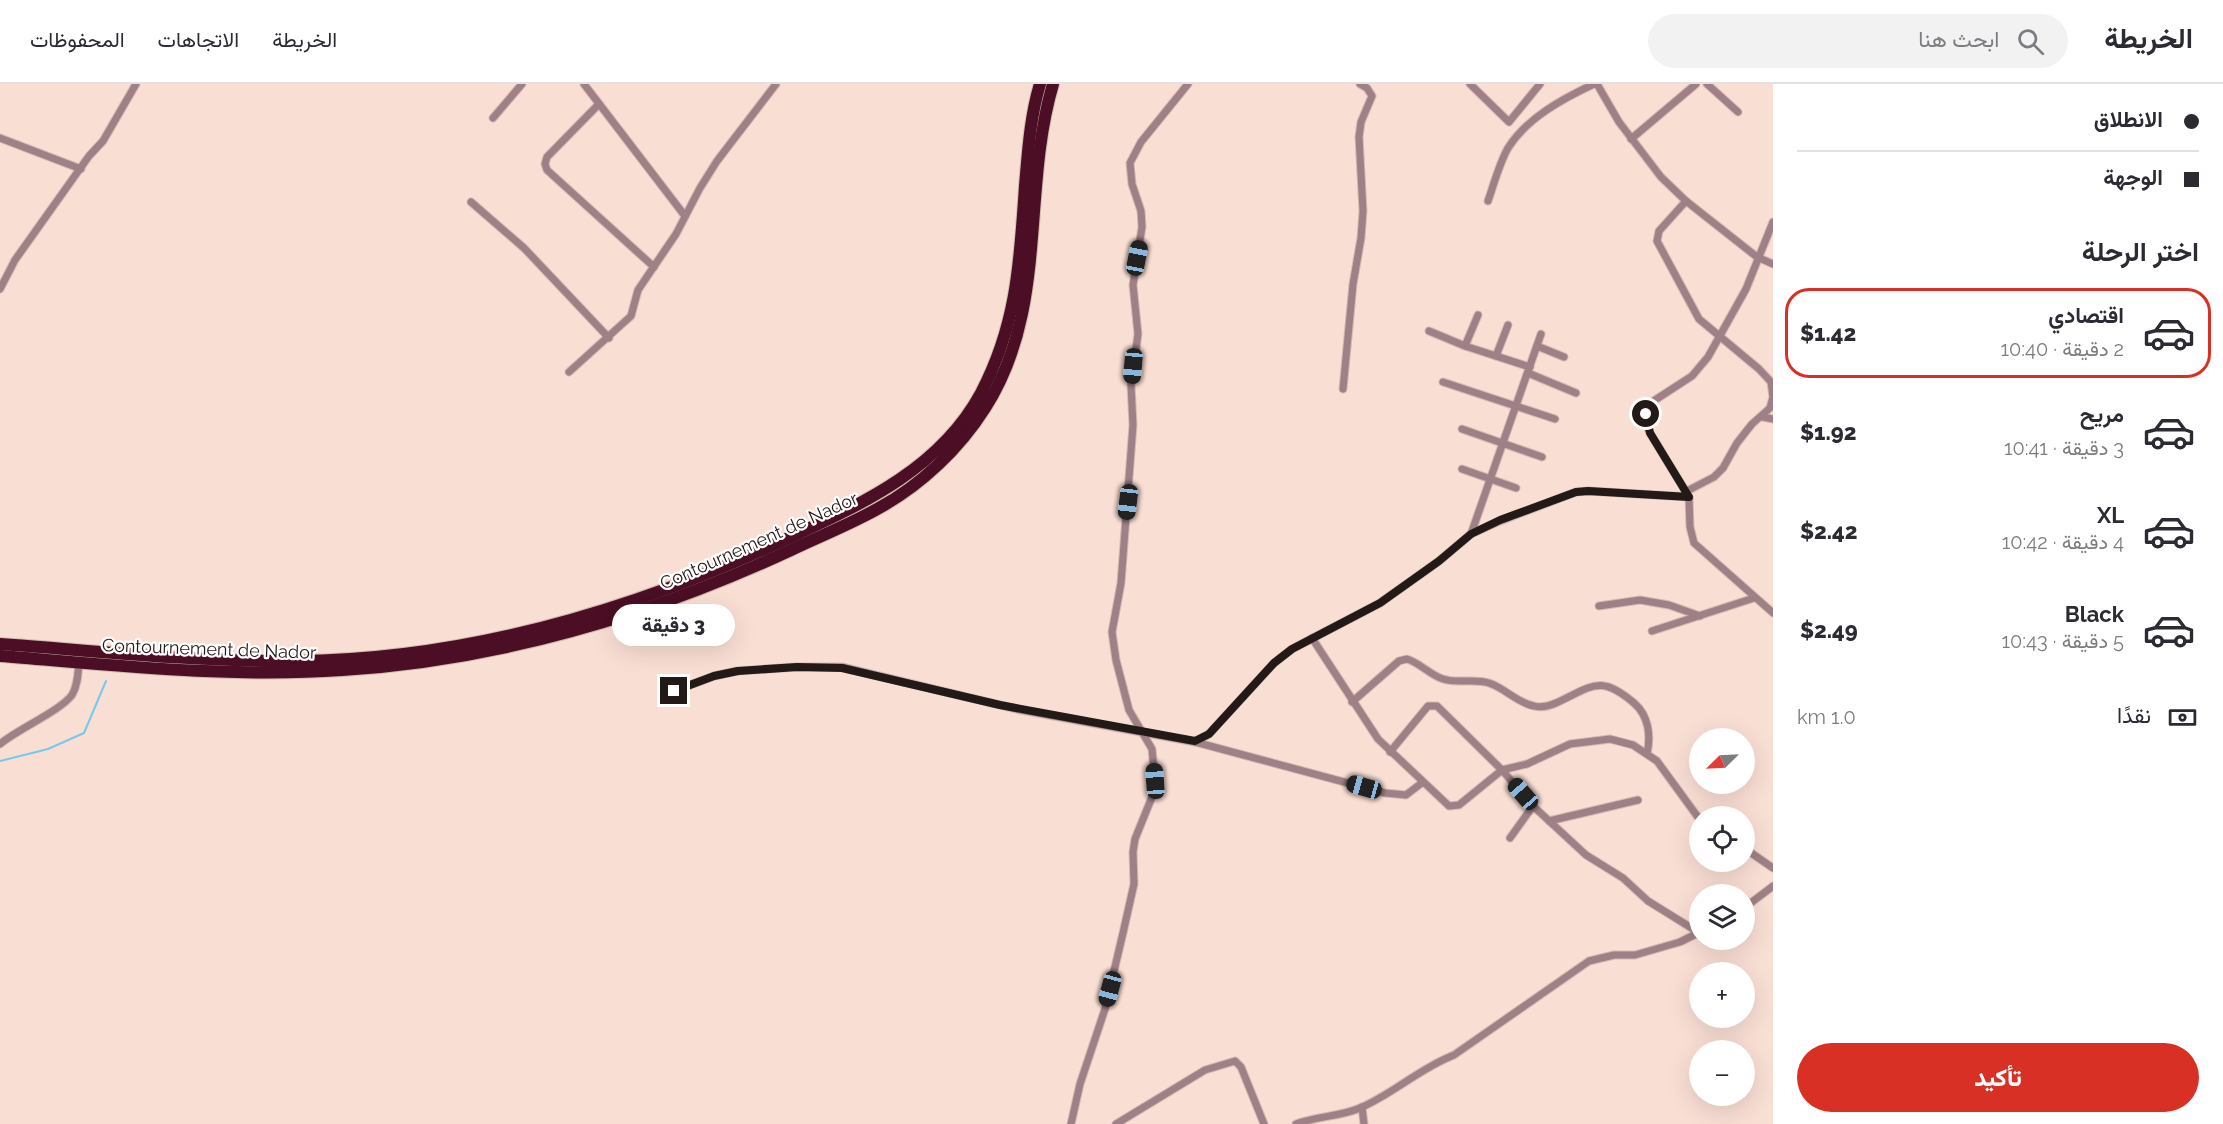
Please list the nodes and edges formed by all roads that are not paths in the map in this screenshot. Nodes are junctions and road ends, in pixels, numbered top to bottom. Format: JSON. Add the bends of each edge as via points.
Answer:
{"nodes":[{"id":1,"x":136,"y":84,"type":"edge"},
{"id":2,"x":522,"y":84,"type":"edge"},
{"id":3,"x":584,"y":84,"type":"edge"},
{"id":4,"x":776,"y":84,"type":"edge"},
{"id":5,"x":1040,"y":84,"type":"edge"},
{"id":6,"x":1053,"y":84,"type":"edge"},
{"id":7,"x":1188,"y":84,"type":"edge"},
{"id":8,"x":1360,"y":84,"type":"edge"},
{"id":9,"x":1470,"y":84,"type":"edge"},
{"id":10,"x":1540,"y":84,"type":"edge"},
{"id":11,"x":1595,"y":84,"type":"edge"},
{"id":12,"x":1696,"y":84,"type":"edge"},
{"id":13,"x":1707,"y":84,"type":"edge"},
{"id":14,"x":599,"y":104,"type":"junction"},
{"id":15,"x":1738,"y":112,"type":"dead end"},
{"id":16,"x":493,"y":118,"type":"dead end"},
{"id":17,"x":0,"y":138,"type":"edge"},
{"id":18,"x":1631,"y":139,"type":"junction"},
{"id":19,"x":81,"y":169,"type":"junction"},
{"id":20,"x":1488,"y":201,"type":"dead end"},
{"id":21,"x":1686,"y":201,"type":"junction"},
{"id":22,"x":471,"y":202,"type":"dead end"},
{"id":23,"x":685,"y":216,"type":"junction"},
{"id":24,"x":1773,"y":222,"type":"edge"},
{"id":25,"x":1757,"y":257,"type":"junction"},
{"id":26,"x":1773,"y":264,"type":"edge"},
{"id":27,"x":654,"y":267,"type":"junction"},
{"id":28,"x":0,"y":289,"type":"edge"},
{"id":29,"x":1478,"y":315,"type":"dead end"},
{"id":30,"x":1508,"y":325,"type":"dead end"},
{"id":31,"x":1429,"y":331,"type":"dead end"},
{"id":32,"x":1541,"y":334,"type":"dead end"},
{"id":33,"x":1721,"y":337,"type":"junction"},
{"id":34,"x":609,"y":338,"type":"junction"},
{"id":35,"x":1465,"y":346,"type":"junction"},
{"id":36,"x":1537,"y":346,"type":"junction"},
{"id":37,"x":1496,"y":356,"type":"junction"},
{"id":38,"x":1564,"y":357,"type":"dead end"},
{"id":39,"x":1529,"y":370,"type":"junction"},
{"id":40,"x":569,"y":372,"type":"dead end"},
{"id":41,"x":1443,"y":382,"type":"dead end"},
{"id":42,"x":1343,"y":388,"type":"dead end"},
{"id":43,"x":1576,"y":393,"type":"dead end"},
{"id":44,"x":1516,"y":406,"type":"junction"},
{"id":45,"x":1763,"y":417,"type":"junction"},
{"id":46,"x":1555,"y":419,"type":"dead end"},
{"id":47,"x":1773,"y":419,"type":"edge"},
{"id":48,"x":1462,"y":429,"type":"dead end"},
{"id":49,"x":1502,"y":443,"type":"junction"},
{"id":50,"x":1542,"y":457,"type":"dead end"},
{"id":51,"x":1462,"y":469,"type":"dead end"},
{"id":52,"x":1490,"y":479,"type":"junction"},
{"id":53,"x":1516,"y":488,"type":"dead end"},
{"id":54,"x":1688,"y":494,"type":"junction"},
{"id":55,"x":1471,"y":534,"type":"junction"},
{"id":56,"x":1754,"y":598,"type":"junction"},
{"id":57,"x":1599,"y":606,"type":"dead end"},
{"id":58,"x":1773,"y":613,"type":"edge"},
{"id":59,"x":1700,"y":616,"type":"junction"},
{"id":60,"x":1652,"y":631,"type":"dead end"},
{"id":61,"x":1312,"y":638,"type":"junction"},
{"id":62,"x":0,"y":644,"type":"edge"},
{"id":63,"x":0,"y":656,"type":"edge"},
{"id":64,"x":86,"y":659,"type":"junction"},
{"id":65,"x":674,"y":691,"type":"dead end"},
{"id":66,"x":1352,"y":702,"type":"junction"},
{"id":67,"x":1141,"y":732,"type":"junction"},
{"id":68,"x":1195,"y":741,"type":"junction"},
{"id":69,"x":0,"y":744,"type":"edge"},
{"id":70,"x":1390,"y":752,"type":"junction"},
{"id":71,"x":1647,"y":754,"type":"junction"},
{"id":72,"x":1502,"y":770,"type":"junction"},
{"id":73,"x":1423,"y":782,"type":"junction"},
{"id":74,"x":1638,"y":800,"type":"dead end"},
{"id":75,"x":1533,"y":806,"type":"junction"},
{"id":76,"x":1690,"y":806,"type":"edge"},
{"id":77,"x":1550,"y":821,"type":"junction"},
{"id":78,"x":1510,"y":838,"type":"dead end"},
{"id":79,"x":1755,"y":856,"type":"edge"},
{"id":80,"x":1773,"y":868,"type":"edge"},
{"id":81,"x":1773,"y":886,"type":"edge"},
{"id":82,"x":1755,"y":900,"type":"edge"},
{"id":83,"x":1689,"y":926,"type":"edge"},
{"id":84,"x":1689,"y":937,"type":"edge"},
{"id":85,"x":1362,"y":1107,"type":"junction"},
{"id":86,"x":1071,"y":1124,"type":"edge"},
{"id":87,"x":1116,"y":1124,"type":"edge"},
{"id":88,"x":1264,"y":1124,"type":"edge"},
{"id":89,"x":1296,"y":1124,"type":"edge"},
{"id":90,"x":1364,"y":1124,"type":"edge"}],
"edges":[{"from":1,"to":19,"type":"street","via":[[103,141]]},
{"from":2,"to":16,"type":"street"},
{"from":3,"to":14,"type":"street"},
{"from":4,"to":23,"type":"street","via":[[717,161]]},
{"from":5,"to":64,"type":"highway","name":"Contournement de Nador","via":[[1028,146],[1016,292],[1001,352],[962,422],[929,458],[894,486],[741,561],[688,582],[589,615],[497,638],[414,652],[297,661]]},
{"from":6,"to":64,"type":"highway","name":"Contournement de Nador","via":[[1039,147],[1023,318],[1008,365],[985,408],[956,447],[921,480],[881,508],[673,600],[592,627],[510,647],[426,662],[341,670],[256,672]]},
{"from":7,"to":67,"type":"street","via":[[1137,147],[1130,163],[1142,227],[1133,285],[1138,334],[1131,386],[1133,425],[1121,583],[1112,632],[1130,710]]},
{"from":8,"to":42,"type":"street","via":[[1372,96],[1359,137],[1363,211]]},
{"from":9,"to":10,"type":"street","via":[[1509,122]]},
{"from":11,"to":18,"type":"street"},
{"from":11,"to":20,"type":"street","via":[[1551,107],[1517,136],[1504,156]]},
{"from":12,"to":18,"type":"street"},
{"from":13,"to":15,"type":"street"},
{"from":14,"to":23,"type":"street"},
{"from":14,"to":27,"type":"street","via":[[546,157],[547,171]]},
{"from":17,"to":19,"type":"street"},
{"from":18,"to":21,"type":"street"},
{"from":19,"to":28,"type":"street","via":[[15,261]]},
{"from":21,"to":25,"type":"street"},
{"from":21,"to":33,"type":"street","via":[[1659,231],[1657,241],[1699,319]]},
{"from":22,"to":34,"type":"street","via":[[524,248]]},
{"from":23,"to":27,"type":"street"},
{"from":24,"to":25,"type":"street"},
{"from":25,"to":26,"type":"street"},
{"from":25,"to":33,"type":"street","via":[[1746,290]]},
{"from":27,"to":34,"type":"street","via":[[638,290],[631,316]]},
{"from":29,"to":35,"type":"street"},
{"from":30,"to":37,"type":"street"},
{"from":31,"to":35,"type":"street"},
{"from":32,"to":36,"type":"street"},
{"from":33,"to":45,"type":"street","via":[[1771,382],[1773,397]]},
{"from":33,"to":54,"type":"street","via":[[1692,376],[1655,400],[1647,410],[1650,433]]},
{"from":34,"to":40,"type":"street"},
{"from":35,"to":37,"type":"street"},
{"from":36,"to":38,"type":"street"},
{"from":36,"to":39,"type":"street"},
{"from":37,"to":39,"type":"street"},
{"from":39,"to":43,"type":"street"},
{"from":39,"to":44,"type":"street"},
{"from":41,"to":44,"type":"street"},
{"from":44,"to":46,"type":"street"},
{"from":44,"to":49,"type":"street"},
{"from":45,"to":47,"type":"street"},
{"from":45,"to":54,"type":"street","via":[[1737,443],[1723,468]]},
{"from":48,"to":49,"type":"street"},
{"from":49,"to":50,"type":"street"},
{"from":49,"to":52,"type":"street"},
{"from":51,"to":52,"type":"street"},
{"from":52,"to":53,"type":"street"},
{"from":52,"to":55,"type":"street"},
{"from":54,"to":55,"type":"street","via":[[1576,492]]},
{"from":54,"to":56,"type":"street","via":[[1695,544]]},
{"from":55,"to":61,"type":"street","via":[[1380,603]]},
{"from":56,"to":58,"type":"street"},
{"from":56,"to":59,"type":"street"},
{"from":57,"to":59,"type":"street","via":[[1640,600]]},
{"from":59,"to":60,"type":"street"},
{"from":61,"to":66,"type":"street"},
{"from":61,"to":68,"type":"street","via":[[1284,654],[1209,734]]},
{"from":62,"to":64,"type":"highway","name":"Contournement de Nador"},
{"from":63,"to":64,"type":"highway","name":"Contournement de Nador"},
{"from":64,"to":69,"type":"street","via":[[64,702]]},
{"from":65,"to":67,"type":"street","via":[[738,671],[836,667]]},
{"from":66,"to":70,"type":"street"},
{"from":66,"to":71,"type":"street","via":[[1399,661],[1407,659],[1444,680],[1489,683],[1538,707],[1550,706],[1597,684],[1606,685],[1630,700],[1646,719]]},
{"from":67,"to":68,"type":"street"},
{"from":67,"to":86,"type":"street","via":[[1152,749],[1154,792],[1135,839],[1134,884],[1105,1009]]},
{"from":68,"to":73,"type":"street","via":[[1385,793],[1406,795]]},
{"from":70,"to":72,"type":"street","via":[[1432,705]]},
{"from":70,"to":73,"type":"street"},
{"from":71,"to":72,"type":"street","via":[[1633,745],[1610,739],[1570,744],[1527,764]]},
{"from":71,"to":76,"type":"street","via":[[1669,775]]},
{"from":72,"to":73,"type":"street","via":[[1455,807]]},
{"from":72,"to":75,"type":"street"},
{"from":74,"to":77,"type":"street"},
{"from":75,"to":77,"type":"street"},
{"from":75,"to":78,"type":"street"},
{"from":77,"to":83,"type":"street","via":[[1586,855],[1623,878],[1647,901]]},
{"from":79,"to":80,"type":"street"},
{"from":81,"to":82,"type":"street"},
{"from":84,"to":85,"type":"street","via":[[1635,955],[1589,961],[1454,1055]]},
{"from":85,"to":89,"type":"street"},
{"from":85,"to":90,"type":"street"},
{"from":87,"to":88,"type":"street","via":[[1205,1070],[1235,1061],[1241,1066]]}]}
